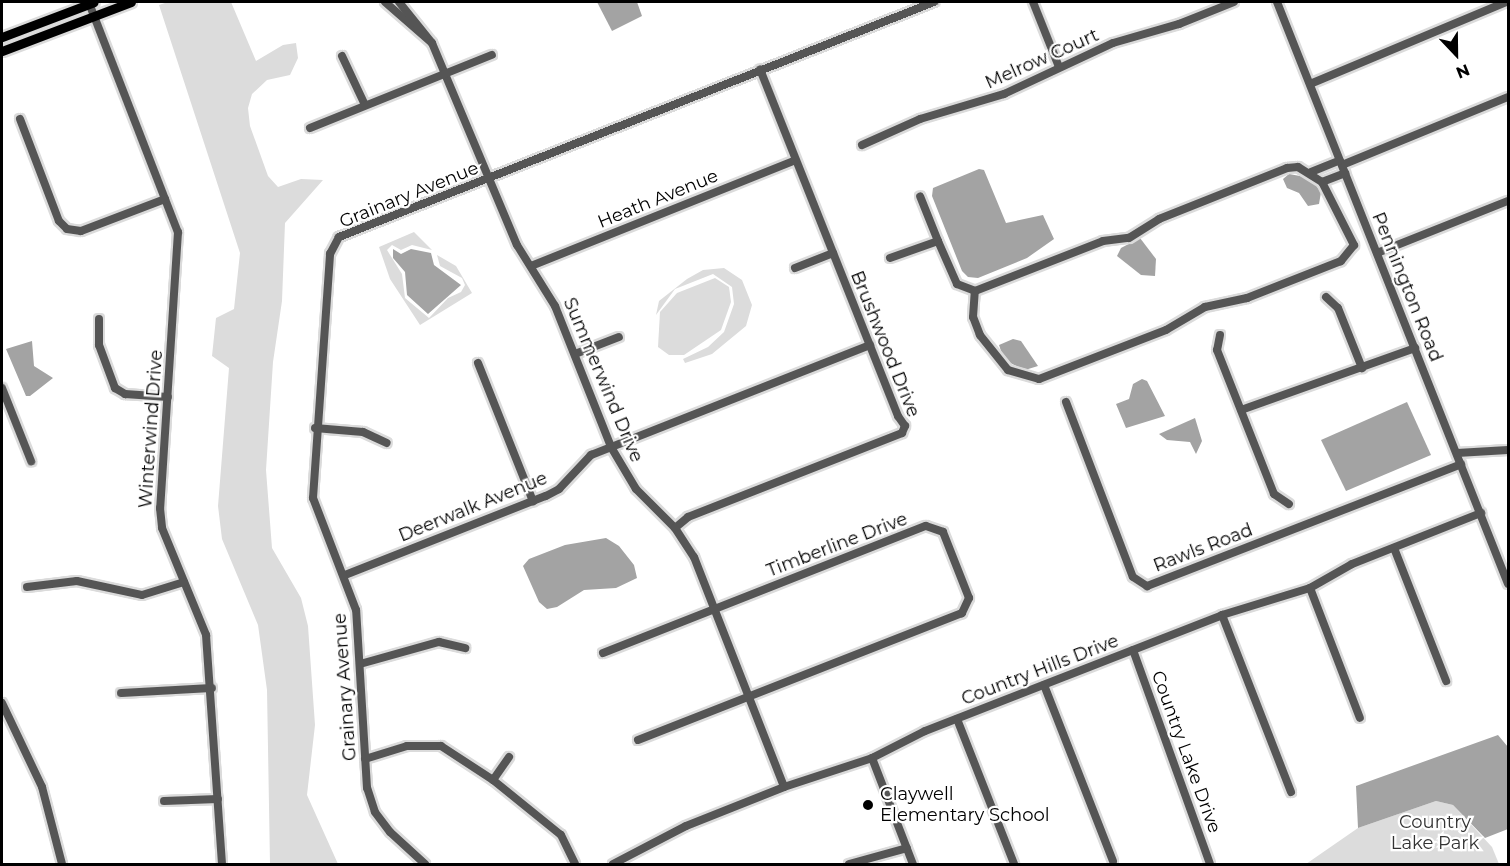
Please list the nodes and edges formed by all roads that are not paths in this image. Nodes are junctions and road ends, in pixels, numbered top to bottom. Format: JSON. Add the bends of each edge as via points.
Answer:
{"nodes":[{"id":1,"x":92,"y":2,"type":"edge"},
{"id":2,"x":131,"y":2,"type":"edge"},
{"id":3,"x":385,"y":2,"type":"edge"},
{"id":4,"x":399,"y":2,"type":"edge"},
{"id":5,"x":934,"y":2,"type":"edge"},
{"id":6,"x":1033,"y":2,"type":"edge"},
{"id":7,"x":1234,"y":2,"type":"edge"},
{"id":8,"x":1277,"y":2,"type":"edge"},
{"id":9,"x":1506,"y":2,"type":"edge"},
{"id":10,"x":95,"y":15,"type":"junction"},
{"id":11,"x":2,"y":37,"type":"edge"},
{"id":12,"x":432,"y":43,"type":"junction"},
{"id":13,"x":2,"y":51,"type":"edge"},
{"id":14,"x":492,"y":55,"type":"dead end"},
{"id":15,"x":342,"y":56,"type":"dead end"},
{"id":16,"x":1059,"y":67,"type":"junction"},
{"id":17,"x":760,"y":70,"type":"junction"},
{"id":18,"x":448,"y":73,"type":"junction"},
{"id":19,"x":1310,"y":84,"type":"junction"},
{"id":20,"x":1509,"y":97,"type":"edge"},
{"id":21,"x":365,"y":105,"type":"junction"},
{"id":22,"x":20,"y":119,"type":"dead end"},
{"id":23,"x":310,"y":128,"type":"dead end"},
{"id":24,"x":862,"y":145,"type":"dead end"},
{"id":25,"x":796,"y":160,"type":"junction"},
{"id":26,"x":1342,"y":166,"type":"junction"},
{"id":27,"x":1311,"y":172,"type":"junction"},
{"id":28,"x":490,"y":178,"type":"junction"},
{"id":29,"x":1322,"y":182,"type":"junction"},
{"id":30,"x":920,"y":196,"type":"dead end"},
{"id":31,"x":165,"y":199,"type":"junction"},
{"id":32,"x":1509,"y":201,"type":"edge"},
{"id":33,"x":938,"y":241,"type":"junction"},
{"id":34,"x":833,"y":253,"type":"junction"},
{"id":35,"x":1377,"y":253,"type":"junction"},
{"id":36,"x":890,"y":258,"type":"dead end"},
{"id":37,"x":531,"y":266,"type":"junction"},
{"id":38,"x":795,"y":268,"type":"dead end"},
{"id":39,"x":975,"y":291,"type":"junction"},
{"id":40,"x":1326,"y":297,"type":"dead end"},
{"id":41,"x":99,"y":319,"type":"dead end"},
{"id":42,"x":1220,"y":335,"type":"dead end"},
{"id":43,"x":619,"y":337,"type":"dead end"},
{"id":44,"x":870,"y":345,"type":"junction"},
{"id":45,"x":1415,"y":348,"type":"junction"},
{"id":46,"x":575,"y":354,"type":"junction"},
{"id":47,"x":478,"y":363,"type":"dead end"},
{"id":48,"x":1362,"y":368,"type":"junction"},
{"id":49,"x":2,"y":388,"type":"edge"},
{"id":50,"x":168,"y":397,"type":"junction"},
{"id":51,"x":1066,"y":402,"type":"dead end"},
{"id":52,"x":1241,"y":410,"type":"junction"},
{"id":53,"x":315,"y":428,"type":"junction"},
{"id":54,"x":387,"y":443,"type":"dead end"},
{"id":55,"x":611,"y":447,"type":"junction"},
{"id":56,"x":1509,"y":450,"type":"edge"},
{"id":57,"x":1457,"y":453,"type":"junction"},
{"id":58,"x":32,"y":461,"type":"dead end"},
{"id":59,"x":1461,"y":464,"type":"junction"},
{"id":60,"x":533,"y":501,"type":"junction"},
{"id":61,"x":1289,"y":504,"type":"dead end"},
{"id":62,"x":1480,"y":513,"type":"junction"},
{"id":63,"x":675,"y":528,"type":"junction"},
{"id":64,"x":1394,"y":548,"type":"junction"},
{"id":65,"x":345,"y":575,"type":"junction"},
{"id":66,"x":184,"y":582,"type":"junction"},
{"id":67,"x":1509,"y":584,"type":"edge"},
{"id":68,"x":27,"y":587,"type":"dead end"},
{"id":69,"x":1310,"y":588,"type":"junction"},
{"id":70,"x":715,"y":609,"type":"junction"},
{"id":71,"x":1222,"y":615,"type":"junction"},
{"id":72,"x":465,"y":648,"type":"dead end"},
{"id":73,"x":1133,"y":650,"type":"junction"},
{"id":74,"x":603,"y":653,"type":"dead end"},
{"id":75,"x":360,"y":664,"type":"junction"},
{"id":76,"x":1446,"y":681,"type":"dead end"},
{"id":77,"x":1044,"y":685,"type":"junction"},
{"id":78,"x":212,"y":688,"type":"junction"},
{"id":79,"x":121,"y":693,"type":"dead end"},
{"id":80,"x":749,"y":697,"type":"junction"},
{"id":81,"x":2,"y":703,"type":"edge"},
{"id":82,"x":1360,"y":718,"type":"dead end"},
{"id":83,"x":957,"y":719,"type":"junction"},
{"id":84,"x":638,"y":740,"type":"dead end"},
{"id":85,"x":509,"y":757,"type":"dead end"},
{"id":86,"x":872,"y":758,"type":"junction"},
{"id":87,"x":365,"y":759,"type":"junction"},
{"id":88,"x":493,"y":780,"type":"junction"},
{"id":89,"x":784,"y":787,"type":"junction"},
{"id":90,"x":1291,"y":792,"type":"dead end"},
{"id":91,"x":218,"y":799,"type":"junction"},
{"id":92,"x":164,"y":801,"type":"dead end"},
{"id":93,"x":906,"y":848,"type":"junction"},
{"id":94,"x":1113,"y":861,"type":"dead end"},
{"id":95,"x":62,"y":864,"type":"edge"},
{"id":96,"x":222,"y":864,"type":"edge"},
{"id":97,"x":425,"y":864,"type":"edge"},
{"id":98,"x":575,"y":864,"type":"edge"},
{"id":99,"x":613,"y":864,"type":"edge"},
{"id":100,"x":849,"y":864,"type":"edge"},
{"id":101,"x":913,"y":864,"type":"edge"},
{"id":102,"x":1014,"y":864,"type":"edge"},
{"id":103,"x":1210,"y":864,"type":"edge"}],
"edges":[{"from":1,"to":10,"type":"street","name":"Winterwind Drive"},
{"from":1,"to":11,"type":"main road"},
{"from":2,"to":10,"type":"main road"},
{"from":3,"to":12,"type":"street","name":"Summerwind Drive"},
{"from":4,"to":12,"type":"street","name":"Summerwind Drive"},
{"from":5,"to":17,"type":"street","name":"Grainary Avenue"},
{"from":6,"to":16,"type":"street"},
{"from":7,"to":16,"type":"street","name":"Melrow Court"},
{"from":8,"to":19,"type":"street","name":"Pennington Road"},
{"from":9,"to":19,"type":"street"},
{"from":10,"to":13,"type":"main road"},
{"from":10,"to":31,"type":"street","name":"Winterwind Drive"},
{"from":12,"to":18,"type":"street","name":"Summerwind Drive"},
{"from":14,"to":18,"type":"street"},
{"from":15,"to":21,"type":"street"},
{"from":16,"to":24,"type":"street","name":"Melrow Court","via":[[1004,94],[920,119]]},
{"from":17,"to":25,"type":"street","name":"Brushwood Drive"},
{"from":17,"to":28,"type":"street","name":"Grainary Avenue"},
{"from":18,"to":21,"type":"street"},
{"from":18,"to":28,"type":"street","name":"Summerwind Drive"},
{"from":19,"to":26,"type":"street","name":"Pennington Road"},
{"from":20,"to":26,"type":"street"},
{"from":21,"to":23,"type":"street"},
{"from":22,"to":31,"type":"street","via":[[59,220],[67,230],[81,231]]},
{"from":25,"to":34,"type":"street","name":"Brushwood Drive"},
{"from":25,"to":37,"type":"street","name":"Heath Avenue"},
{"from":26,"to":27,"type":"street"},
{"from":26,"to":29,"type":"street"},
{"from":26,"to":35,"type":"street","name":"Pennington Road"},
{"from":27,"to":29,"type":"street"},
{"from":27,"to":39,"type":"street","via":[[1287,168],[1159,219],[1129,238],[1103,241]]},
{"from":28,"to":37,"type":"street","name":"Summerwind Drive","via":[[517,245]]},
{"from":28,"to":53,"type":"street","name":"Grainary Avenue","via":[[339,237],[330,254]]},
{"from":29,"to":39,"type":"street","via":[[1353,237],[1353,251],[1347,258],[1247,298],[1205,306],[1166,330],[1050,377],[1028,378],[1001,364],[975,327]]},
{"from":30,"to":33,"type":"street"},
{"from":31,"to":50,"type":"street","name":"Winterwind Drive","via":[[178,244]]},
{"from":32,"to":35,"type":"street"},
{"from":33,"to":36,"type":"street"},
{"from":33,"to":39,"type":"street","via":[[957,284]]},
{"from":34,"to":38,"type":"street"},
{"from":34,"to":44,"type":"street","name":"Brushwood Drive"},
{"from":35,"to":45,"type":"street","name":"Pennington Road"},
{"from":37,"to":46,"type":"street","name":"Summerwind Drive","via":[[555,306]]},
{"from":40,"to":48,"type":"street","via":[[1338,308]]},
{"from":41,"to":50,"type":"street","via":[[99,345],[115,388],[125,394]]},
{"from":42,"to":52,"type":"street","via":[[1217,350]]},
{"from":43,"to":46,"type":"street"},
{"from":44,"to":55,"type":"street","name":"Deerwalk Avenue"},
{"from":44,"to":63,"type":"street","name":"Brushwood Drive","via":[[905,426],[902,433],[688,517]]},
{"from":45,"to":48,"type":"street"},
{"from":45,"to":57,"type":"street","name":"Pennington Road"},
{"from":46,"to":55,"type":"street","name":"Summerwind Drive"},
{"from":47,"to":60,"type":"street"},
{"from":48,"to":52,"type":"street"},
{"from":49,"to":58,"type":"street"},
{"from":50,"to":66,"type":"street","name":"Winterwind Drive","via":[[160,508],[162,528]]},
{"from":51,"to":59,"type":"street","name":"Rawls Road","via":[[1133,577],[1147,586]]},
{"from":52,"to":61,"type":"street","via":[[1275,494]]},
{"from":53,"to":54,"type":"street","via":[[363,432]]},
{"from":53,"to":65,"type":"street","name":"Grainary Avenue","via":[[313,498]]},
{"from":55,"to":60,"type":"street","name":"Deerwalk Avenue","via":[[582,461],[559,489]]},
{"from":55,"to":63,"type":"street","name":"Summerwind Drive","via":[[636,489]]},
{"from":56,"to":57,"type":"street"},
{"from":57,"to":59,"type":"street","name":"Pennington Road"},
{"from":59,"to":62,"type":"street","name":"Pennington Road"},
{"from":60,"to":65,"type":"street","name":"Deerwalk Avenue"},
{"from":62,"to":64,"type":"street","name":"Country Hills Drive"},
{"from":62,"to":67,"type":"street","name":"Pennington Road"},
{"from":63,"to":70,"type":"street","name":"Summerwind Drive","via":[[694,557]]},
{"from":64,"to":69,"type":"street","name":"Country Hills Drive","via":[[1352,564]]},
{"from":64,"to":76,"type":"street"},
{"from":65,"to":75,"type":"street","name":"Grainary Avenue","via":[[356,610]]},
{"from":66,"to":68,"type":"street","via":[[142,595],[77,581]]},
{"from":66,"to":78,"type":"street","name":"Winterwind Drive","via":[[206,635]]},
{"from":69,"to":71,"type":"street","name":"Country Hills Drive"},
{"from":69,"to":82,"type":"street"},
{"from":70,"to":74,"type":"street","name":"Timberline Drive"},
{"from":70,"to":80,"type":"street","name":"Summerwind Drive"},
{"from":70,"to":80,"type":"street","name":"Timberline Drive","via":[[926,526],[943,532],[969,598],[962,613]]},
{"from":71,"to":73,"type":"street","name":"Country Hills Drive"},
{"from":71,"to":90,"type":"street"},
{"from":72,"to":75,"type":"street","via":[[439,642]]},
{"from":73,"to":77,"type":"street","name":"Country Hills Drive"},
{"from":73,"to":103,"type":"street","name":"Country Lake Drive"},
{"from":75,"to":87,"type":"street","name":"Grainary Avenue"},
{"from":77,"to":83,"type":"street","name":"Country Hills Drive"},
{"from":77,"to":94,"type":"street"},
{"from":78,"to":79,"type":"street"},
{"from":78,"to":91,"type":"street","name":"Winterwind Drive"},
{"from":80,"to":84,"type":"street","name":"Timberline Drive"},
{"from":80,"to":89,"type":"street","name":"Summerwind Drive"},
{"from":81,"to":95,"type":"street","via":[[42,787]]},
{"from":83,"to":86,"type":"street","name":"Country Hills Drive"},
{"from":83,"to":102,"type":"street"},
{"from":85,"to":88,"type":"street"},
{"from":86,"to":89,"type":"street","name":"Country Hills Drive"},
{"from":86,"to":93,"type":"street"},
{"from":87,"to":88,"type":"street","via":[[407,746],[441,746]]},
{"from":87,"to":97,"type":"street","name":"Grainary Avenue","via":[[367,788],[375,812],[390,832]]},
{"from":88,"to":98,"type":"street","via":[[561,836]]},
{"from":89,"to":99,"type":"street","name":"Country Hills Drive","via":[[686,826]]},
{"from":91,"to":92,"type":"street"},
{"from":91,"to":96,"type":"street","name":"Winterwind Drive"},
{"from":93,"to":100,"type":"street"},
{"from":93,"to":101,"type":"street"}]}
